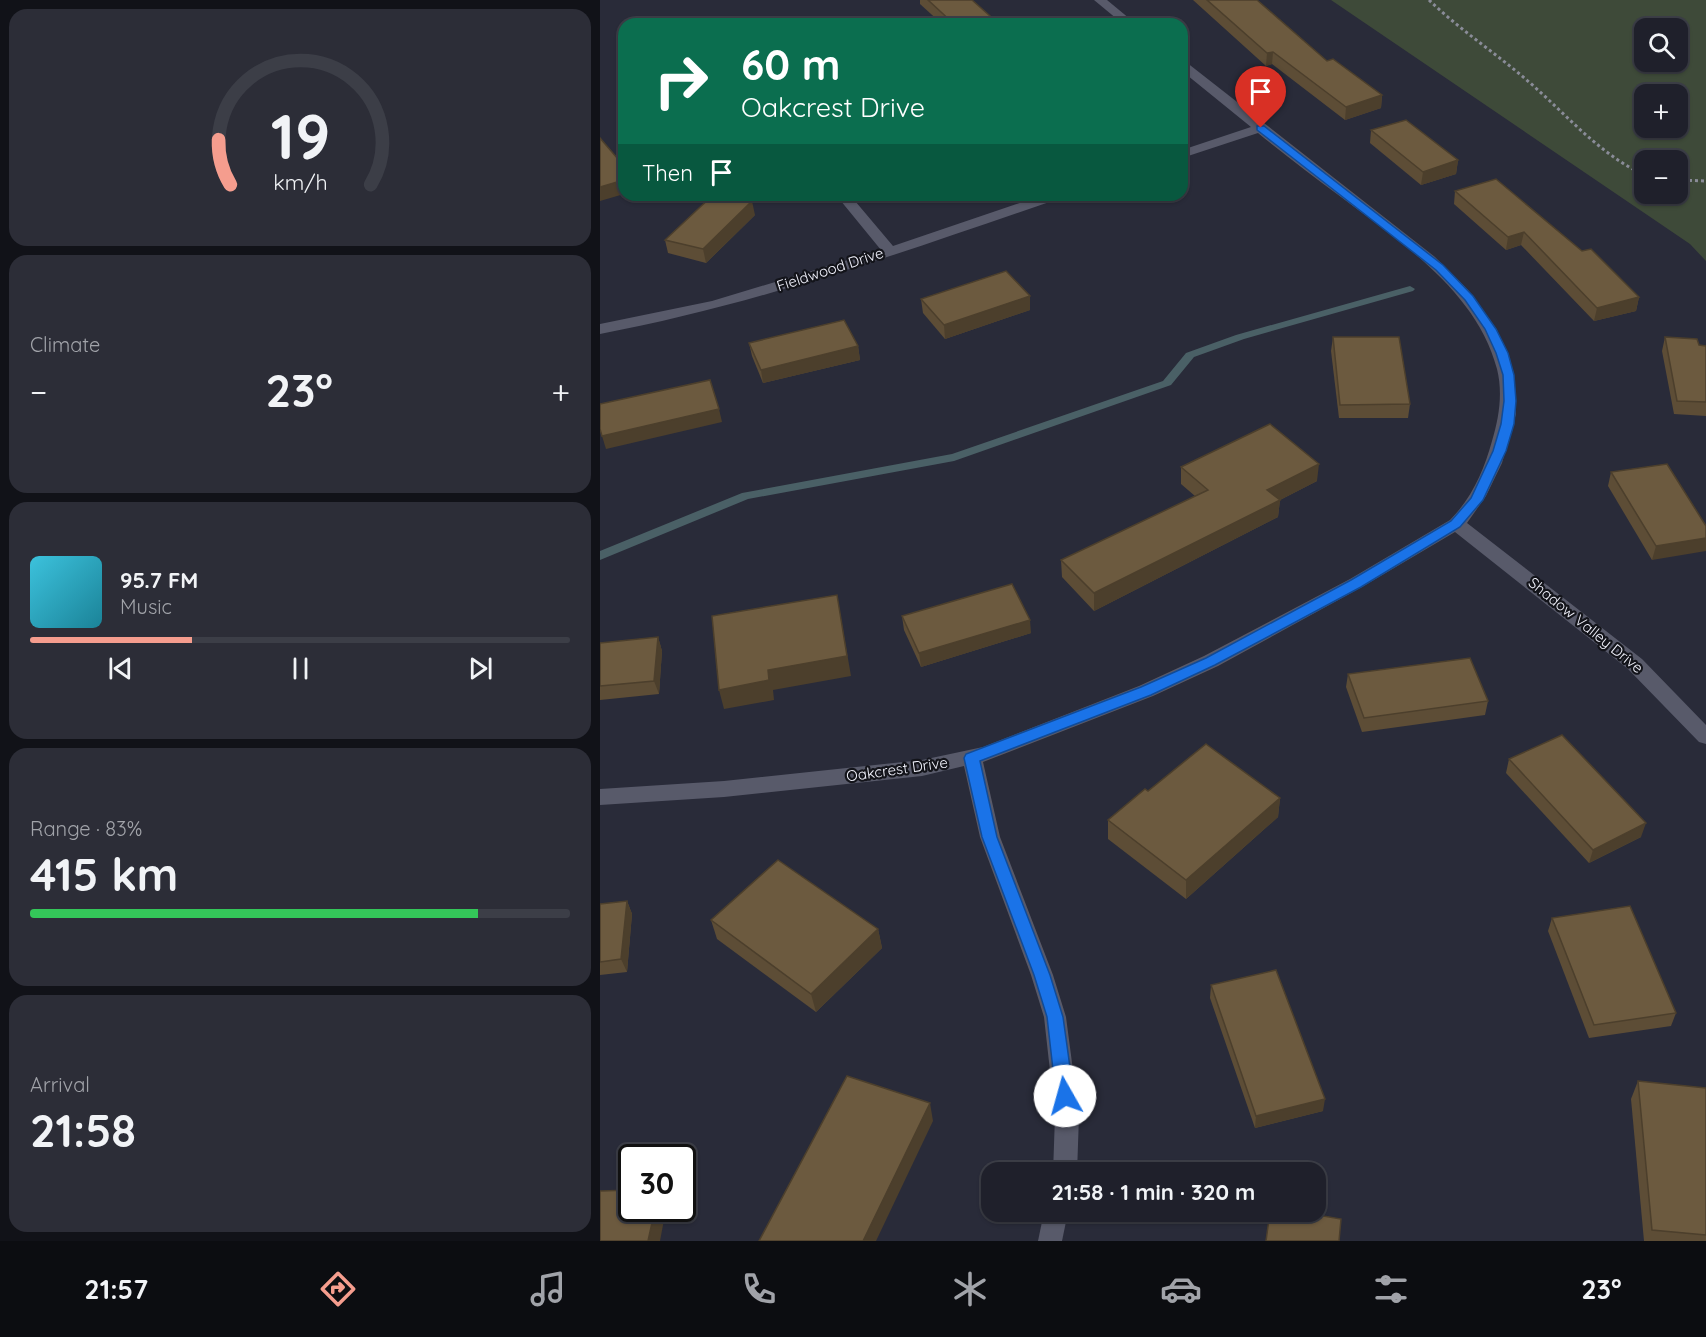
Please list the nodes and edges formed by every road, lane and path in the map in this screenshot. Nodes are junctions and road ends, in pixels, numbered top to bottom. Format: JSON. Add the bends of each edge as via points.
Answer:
{"nodes":[{"id":1,"x":1100,"y":0,"type":"edge"},
{"id":2,"x":1429,"y":0,"type":"edge"},
{"id":3,"x":1122,"y":18,"type":"edge"},
{"id":4,"x":1188,"y":70,"type":"edge"},
{"id":5,"x":1261,"y":128,"type":"junction"},
{"id":6,"x":1188,"y":152,"type":"edge"},
{"id":7,"x":1634,"y":168,"type":"edge"},
{"id":8,"x":1688,"y":180,"type":"edge"},
{"id":9,"x":1706,"y":181,"type":"edge"},
{"id":10,"x":848,"y":201,"type":"edge"},
{"id":11,"x":1038,"y":201,"type":"edge"},
{"id":12,"x":889,"y":250,"type":"junction"},
{"id":13,"x":600,"y":329,"type":"edge"},
{"id":14,"x":1456,"y":524,"type":"junction"},
{"id":15,"x":1706,"y":738,"type":"edge"},
{"id":16,"x":972,"y":758,"type":"junction"},
{"id":17,"x":600,"y":797,"type":"edge"},
{"id":18,"x":1065,"y":1162,"type":"edge"},
{"id":19,"x":1054,"y":1222,"type":"edge"},
{"id":20,"x":1050,"y":1241,"type":"edge"}],
"edges":[{"from":1,"to":3,"type":"street"},
{"from":2,"to":7,"type":"path","via":[[1449,21],[1532,84],[1607,153]]},
{"from":4,"to":5,"type":"street","name":"Oakcrest Drive"},
{"from":5,"to":6,"type":"street"},
{"from":5,"to":14,"type":"street","name":"Oakcrest Drive","via":[[1439,268],[1469,298],[1498,345],[1508,375],[1508,424],[1477,500]]},
{"from":8,"to":9,"type":"path"},
{"from":10,"to":12,"type":"street"},
{"from":11,"to":12,"type":"street","name":"Fieldwood Drive"},
{"from":12,"to":13,"type":"street","name":"Fieldwood Drive","via":[[718,303]]},
{"from":14,"to":15,"type":"street","name":"Shadow Valley Drive","via":[[1635,664]]},
{"from":14,"to":16,"type":"street","name":"Oakcrest Drive","via":[[1210,661],[1146,691]]},
{"from":16,"to":17,"type":"street","name":"Oakcrest Drive","via":[[922,768],[724,789]]},
{"from":16,"to":18,"type":"street","via":[[990,837],[1055,1017],[1067,1116]]},
{"from":19,"to":20,"type":"street"}]}
